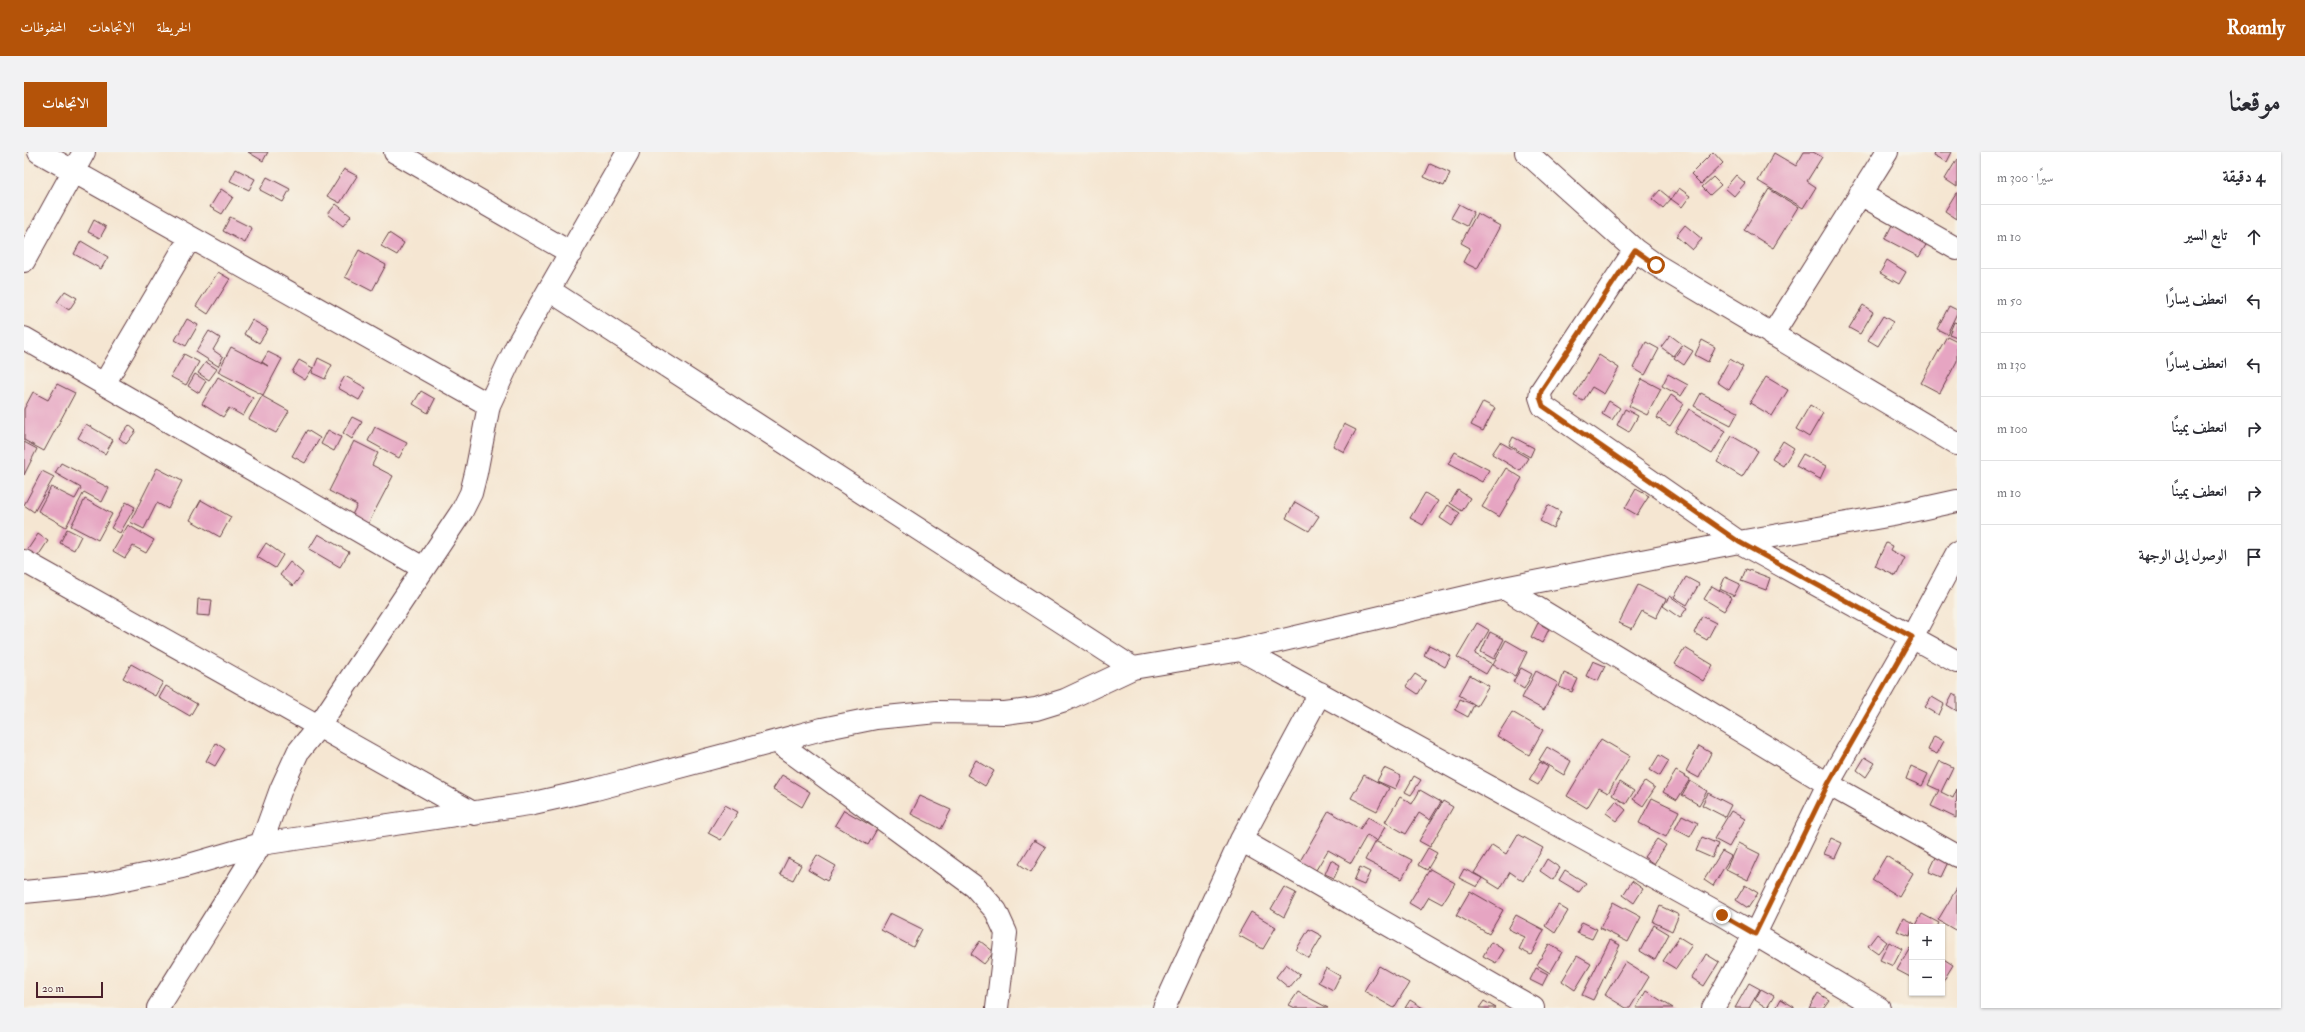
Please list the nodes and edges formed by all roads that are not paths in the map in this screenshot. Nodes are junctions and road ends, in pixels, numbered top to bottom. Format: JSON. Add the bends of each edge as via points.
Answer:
{"nodes":[{"id":1,"x":39,"y":152,"type":"edge"},
{"id":2,"x":84,"y":152,"type":"edge"},
{"id":3,"x":395,"y":152,"type":"edge"},
{"id":4,"x":628,"y":152,"type":"edge"},
{"id":5,"x":1526,"y":152,"type":"edge"},
{"id":6,"x":1887,"y":152,"type":"edge"},
{"id":7,"x":73,"y":172,"type":"junction"},
{"id":8,"x":1860,"y":194,"type":"junction"},
{"id":9,"x":190,"y":238,"type":"junction"},
{"id":10,"x":1957,"y":249,"type":"edge"},
{"id":11,"x":1635,"y":250,"type":"junction"},
{"id":12,"x":571,"y":253,"type":"junction"},
{"id":13,"x":24,"y":261,"type":"edge"},
{"id":14,"x":549,"y":290,"type":"junction"},
{"id":15,"x":1772,"y":335,"type":"junction"},
{"id":16,"x":24,"y":338,"type":"edge"},
{"id":17,"x":104,"y":384,"type":"junction"},
{"id":18,"x":489,"y":405,"type":"junction"},
{"id":19,"x":1957,"y":444,"type":"edge"},
{"id":20,"x":1957,"y":501,"type":"edge"},
{"id":21,"x":1739,"y":542,"type":"junction"},
{"id":22,"x":1957,"y":553,"type":"edge"},
{"id":23,"x":24,"y":561,"type":"edge"},
{"id":24,"x":423,"y":568,"type":"junction"},
{"id":25,"x":1504,"y":588,"type":"junction"},
{"id":26,"x":1912,"y":637,"type":"junction"},
{"id":27,"x":1241,"y":650,"type":"junction"},
{"id":28,"x":1957,"y":662,"type":"edge"},
{"id":29,"x":1133,"y":668,"type":"junction"},
{"id":30,"x":1320,"y":693,"type":"junction"},
{"id":31,"x":318,"y":727,"type":"junction"},
{"id":32,"x":776,"y":741,"type":"junction"},
{"id":33,"x":1828,"y":784,"type":"junction"},
{"id":34,"x":475,"y":814,"type":"junction"},
{"id":35,"x":1241,"y":840,"type":"junction"},
{"id":36,"x":261,"y":844,"type":"junction"},
{"id":37,"x":1957,"y":856,"type":"edge"},
{"id":38,"x":24,"y":892,"type":"edge"},
{"id":39,"x":1755,"y":934,"type":"junction"},
{"id":40,"x":1168,"y":1007,"type":"edge"},
{"id":41,"x":158,"y":1008,"type":"edge"},
{"id":42,"x":997,"y":1008,"type":"edge"},
{"id":43,"x":1533,"y":1008,"type":"edge"},
{"id":44,"x":1713,"y":1008,"type":"edge"},
{"id":45,"x":1879,"y":1008,"type":"edge"}],
"edges":[{"from":1,"to":7,"type":"street"},
{"from":2,"to":7,"type":"street"},
{"from":3,"to":12,"type":"street"},
{"from":4,"to":12,"type":"street"},
{"from":5,"to":11,"type":"street"},
{"from":6,"to":8,"type":"street"},
{"from":7,"to":9,"type":"street"},
{"from":7,"to":13,"type":"street"},
{"from":8,"to":10,"type":"street"},
{"from":8,"to":15,"type":"street"},
{"from":9,"to":17,"type":"street"},
{"from":9,"to":18,"type":"street"},
{"from":11,"to":15,"type":"street"},
{"from":11,"to":21,"type":"street","via":[[1541,391],[1543,406]]},
{"from":12,"to":14,"type":"street"},
{"from":14,"to":18,"type":"street","via":[[516,347]]},
{"from":14,"to":29,"type":"street"},
{"from":15,"to":19,"type":"street"},
{"from":16,"to":17,"type":"street"},
{"from":17,"to":24,"type":"street"},
{"from":18,"to":24,"type":"street","via":[[471,493],[445,538]]},
{"from":20,"to":21,"type":"street","via":[[1893,516]]},
{"from":21,"to":25,"type":"street"},
{"from":21,"to":26,"type":"street"},
{"from":22,"to":26,"type":"street"},
{"from":23,"to":31,"type":"street"},
{"from":24,"to":31,"type":"street"},
{"from":25,"to":27,"type":"street"},
{"from":25,"to":33,"type":"street"},
{"from":26,"to":28,"type":"street"},
{"from":26,"to":33,"type":"street"},
{"from":27,"to":29,"type":"street"},
{"from":27,"to":30,"type":"street"},
{"from":29,"to":32,"type":"street","via":[[1064,700],[1036,709],[1005,713],[937,712],[876,718]]},
{"from":30,"to":35,"type":"street"},
{"from":30,"to":39,"type":"street"},
{"from":31,"to":34,"type":"street"},
{"from":31,"to":36,"type":"street","via":[[298,752]]},
{"from":32,"to":34,"type":"street","via":[[596,789]]},
{"from":32,"to":42,"type":"street","via":[[975,887],[996,911],[1006,934]]},
{"from":33,"to":37,"type":"street"},
{"from":33,"to":39,"type":"street"},
{"from":34,"to":36,"type":"street"},
{"from":35,"to":40,"type":"street"},
{"from":35,"to":43,"type":"street"},
{"from":36,"to":38,"type":"street","via":[[182,867],[97,885]]},
{"from":36,"to":41,"type":"street"},
{"from":39,"to":44,"type":"street"},
{"from":39,"to":45,"type":"street"}]}
